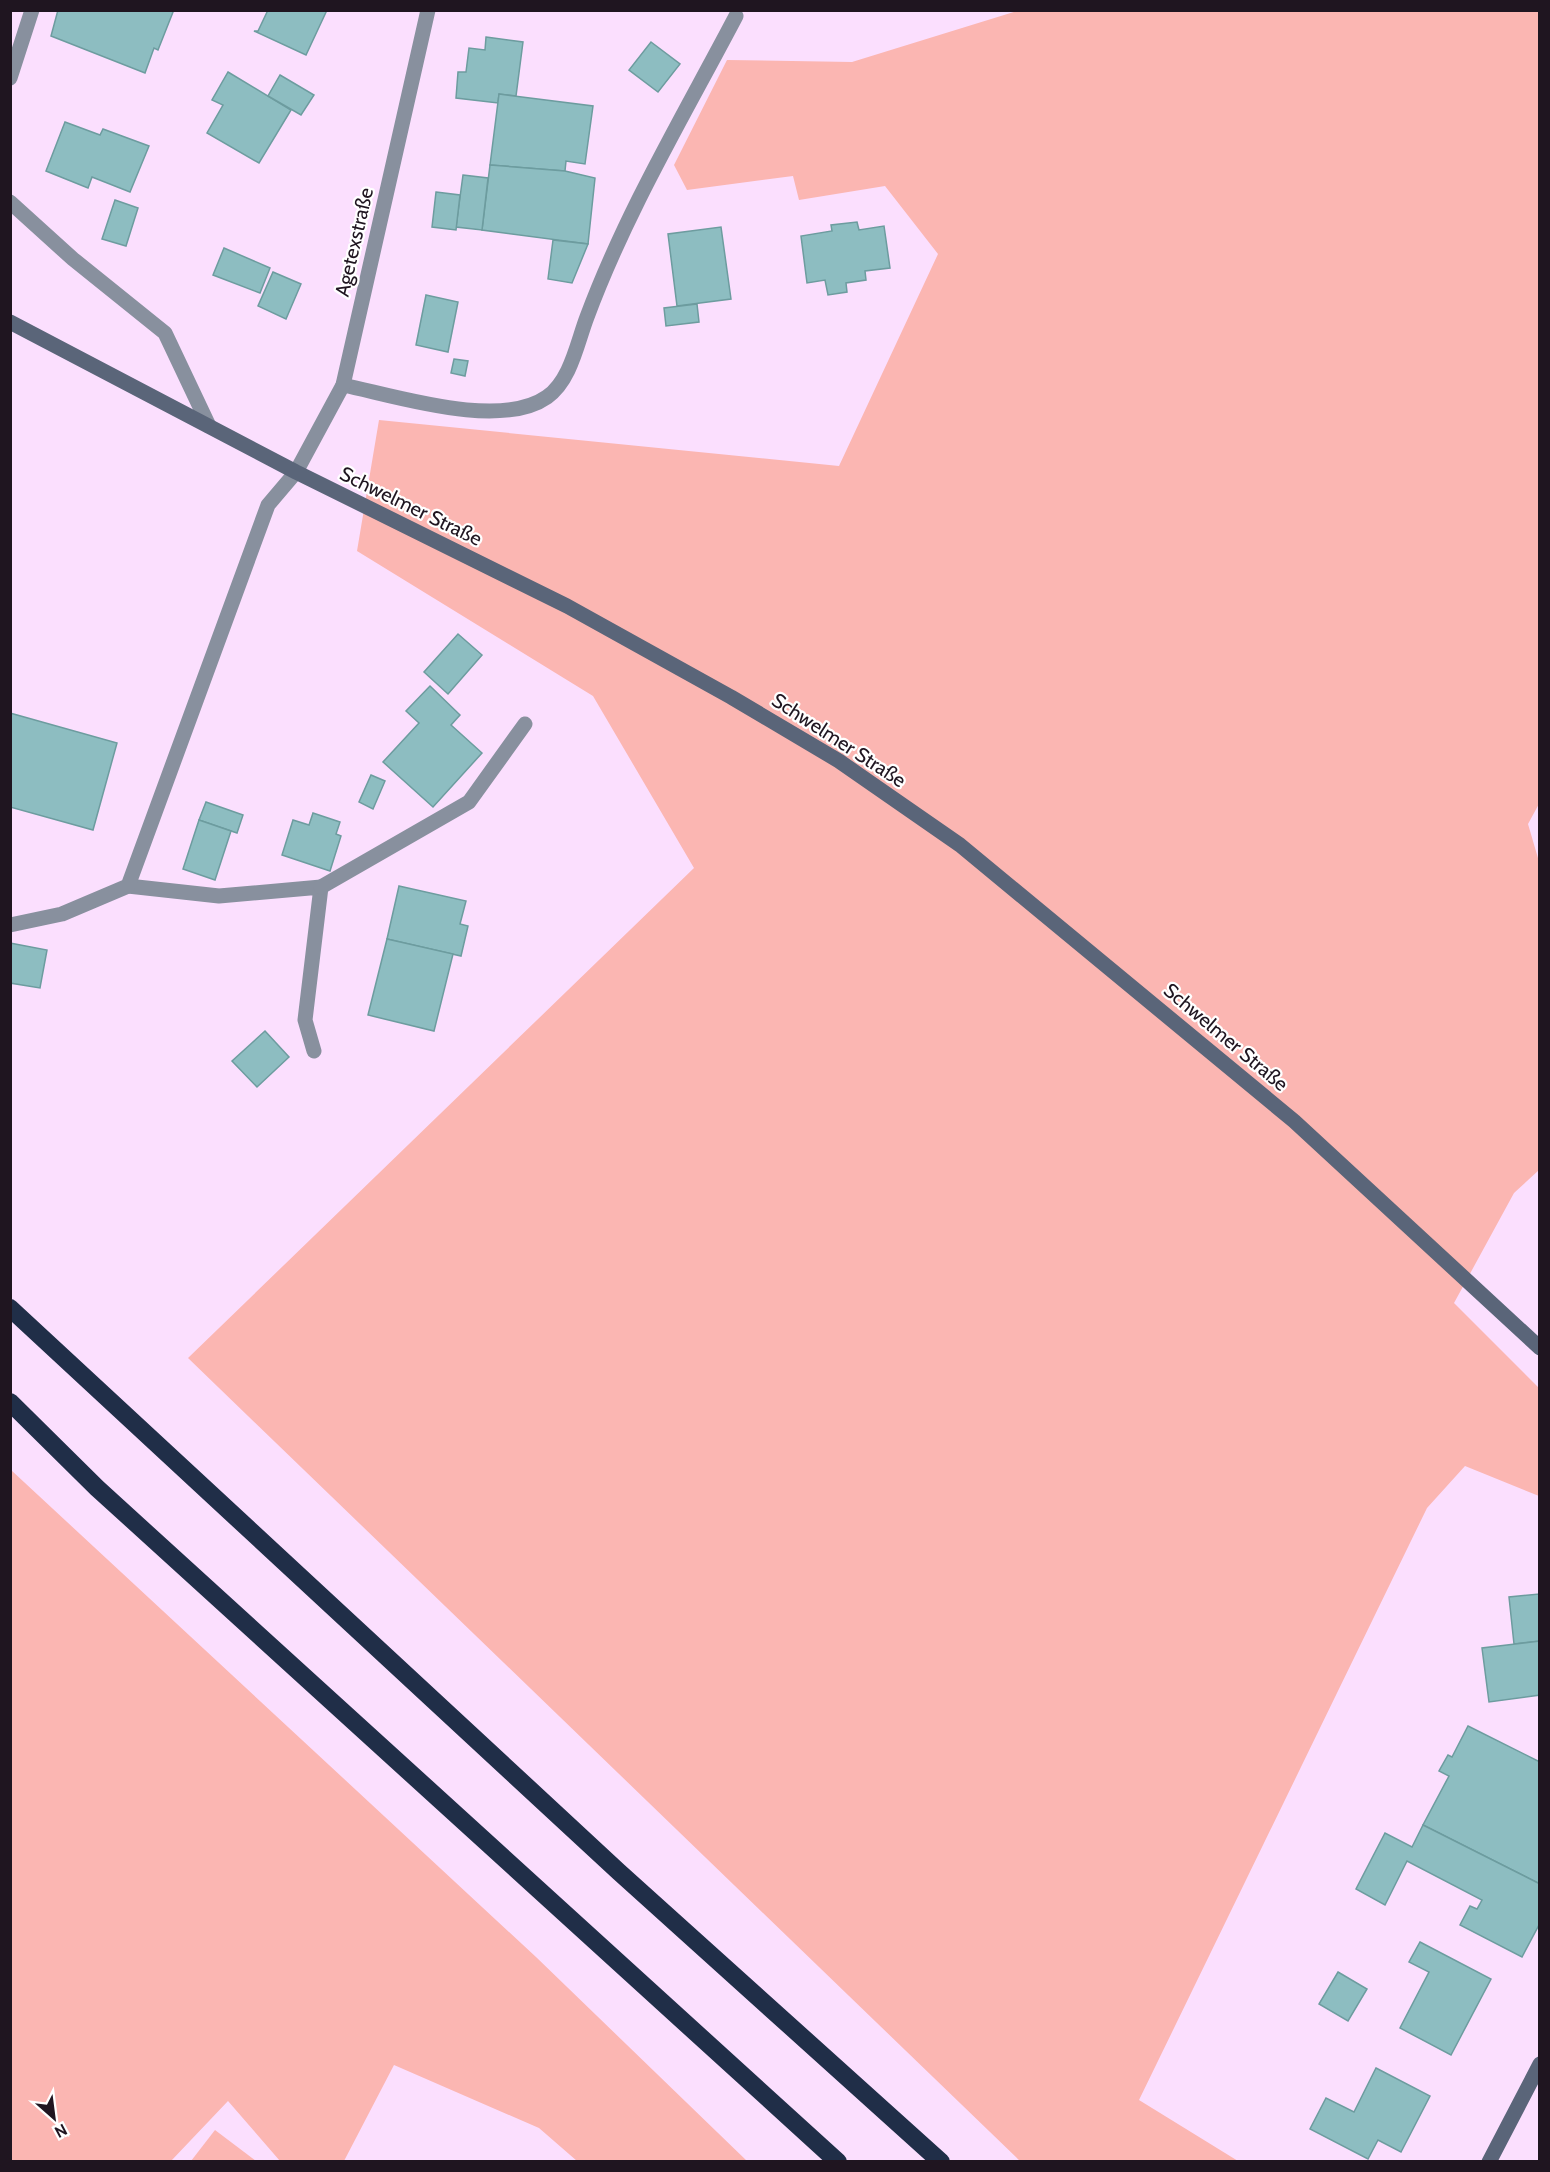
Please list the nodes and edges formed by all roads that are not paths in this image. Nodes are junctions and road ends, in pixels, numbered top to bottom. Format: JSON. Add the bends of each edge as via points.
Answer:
{"nodes":[{"id":1,"x":32,"y":10,"type":"edge"},
{"id":2,"x":428,"y":10,"type":"edge"},
{"id":3,"x":736,"y":16,"type":"dead end"},
{"id":4,"x":10,"y":78,"type":"edge"},
{"id":5,"x":10,"y":202,"type":"edge"},
{"id":6,"x":10,"y":322,"type":"edge"},
{"id":7,"x":343,"y":385,"type":"junction"},
{"id":8,"x":209,"y":426,"type":"junction"},
{"id":9,"x":296,"y":472,"type":"junction"},
{"id":10,"x":525,"y":724,"type":"dead end"},
{"id":11,"x":128,"y":886,"type":"junction"},
{"id":12,"x":321,"y":887,"type":"junction"},
{"id":13,"x":10,"y":925,"type":"edge"},
{"id":14,"x":314,"y":1052,"type":"dead end"},
{"id":15,"x":10,"y":1308,"type":"edge"},
{"id":16,"x":1539,"y":1348,"type":"edge"},
{"id":17,"x":10,"y":1402,"type":"edge"},
{"id":18,"x":1539,"y":2064,"type":"edge"},
{"id":19,"x":838,"y":2162,"type":"edge"},
{"id":20,"x":941,"y":2162,"type":"edge"},
{"id":21,"x":1489,"y":2162,"type":"edge"}],
"edges":[{"from":1,"to":4,"type":"street"},
{"from":2,"to":7,"type":"street","name":"Agetexstraße"},
{"from":3,"to":7,"type":"street","via":[[610,256],[564,379],[547,397],[517,410],[462,410]]},
{"from":5,"to":8,"type":"street","via":[[165,333]]},
{"from":6,"to":8,"type":"main road","name":"Schwelmer Straße"},
{"from":7,"to":9,"type":"street","name":"Agetexstraße"},
{"from":8,"to":9,"type":"main road","name":"Schwelmer Straße"},
{"from":9,"to":11,"type":"street","name":"Agetexstraße","via":[[268,505]]},
{"from":9,"to":16,"type":"main road","name":"Schwelmer Straße","via":[[567,606],[731,697],[839,761],[941,832],[1067,931],[1294,1121]]},
{"from":10,"to":12,"type":"street","via":[[469,802]]},
{"from":11,"to":12,"type":"street","via":[[219,896]]},
{"from":11,"to":13,"type":"street","via":[[62,914]]},
{"from":12,"to":14,"type":"street","via":[[305,1020]]},
{"from":15,"to":20,"type":"highway","via":[[619,1872]]},
{"from":17,"to":19,"type":"highway","via":[[97,1488]]},
{"from":18,"to":21,"type":"main road"}]}
